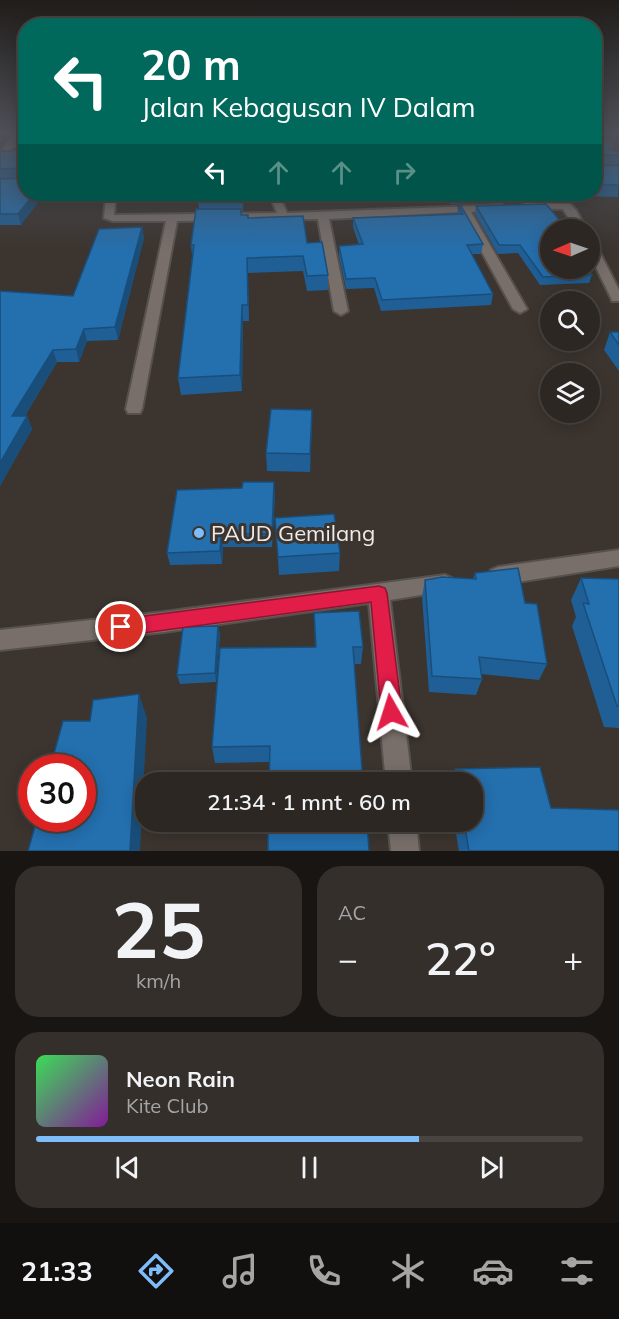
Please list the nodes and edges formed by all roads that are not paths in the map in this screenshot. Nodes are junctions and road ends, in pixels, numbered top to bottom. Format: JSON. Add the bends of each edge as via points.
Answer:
{"nodes":[{"id":1,"x":110,"y":201,"type":"edge"},
{"id":2,"x":277,"y":201,"type":"edge"},
{"id":3,"x":464,"y":209,"type":"junction"},
{"id":4,"x":283,"y":216,"type":"junction"},
{"id":5,"x":323,"y":216,"type":"junction"},
{"id":6,"x":172,"y":218,"type":"junction"},
{"id":7,"x":576,"y":219,"type":"edge"},
{"id":8,"x":600,"y":265,"type":"edge"},
{"id":9,"x":617,"y":298,"type":"dead end"},
{"id":10,"x":520,"y":309,"type":"dead end"},
{"id":11,"x":340,"y":311,"type":"dead end"},
{"id":12,"x":134,"y":409,"type":"dead end"},
{"id":13,"x":619,"y":558,"type":"edge"},
{"id":14,"x":379,"y":593,"type":"junction"},
{"id":15,"x":0,"y":640,"type":"edge"},
{"id":16,"x":398,"y":772,"type":"edge"},
{"id":17,"x":403,"y":832,"type":"edge"},
{"id":18,"x":405,"y":851,"type":"edge"}],
"edges":[{"from":1,"to":6,"type":"street","via":[[108,216],[113,218]]},
{"from":2,"to":4,"type":"street"},
{"from":3,"to":5,"type":"street"},
{"from":3,"to":7,"type":"street","via":[[560,205],[571,210]]},
{"from":3,"to":10,"type":"street"},
{"from":4,"to":5,"type":"street"},
{"from":4,"to":6,"type":"street"},
{"from":5,"to":11,"type":"street"},
{"from":6,"to":12,"type":"street"},
{"from":8,"to":9,"type":"street"},
{"from":13,"to":14,"type":"street"},
{"from":14,"to":15,"type":"street"},
{"from":14,"to":16,"type":"street"},
{"from":17,"to":18,"type":"street"}]}
